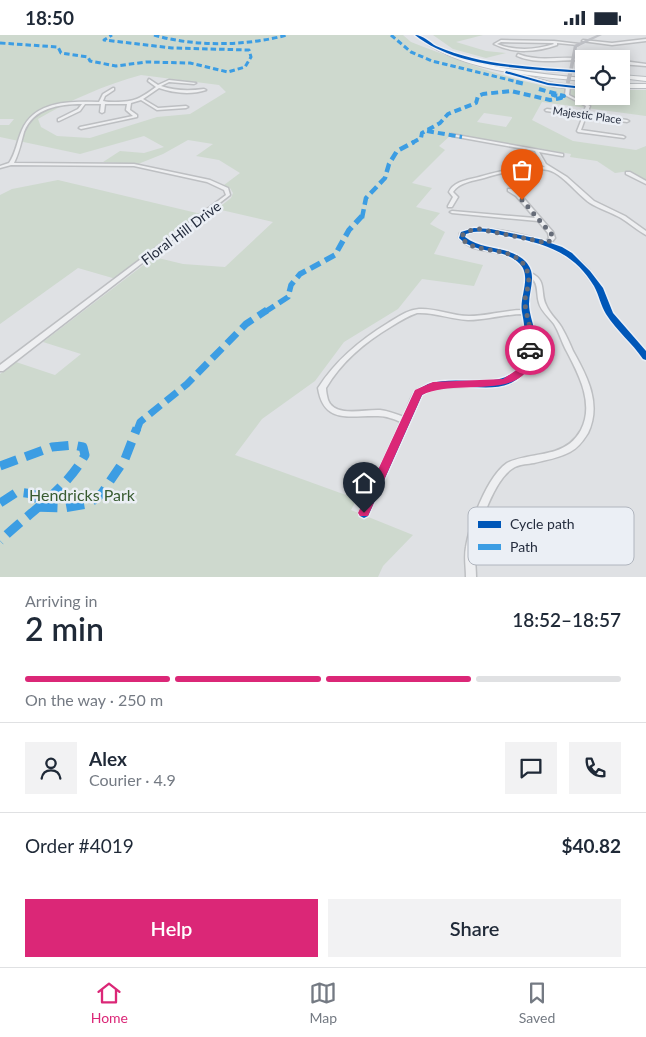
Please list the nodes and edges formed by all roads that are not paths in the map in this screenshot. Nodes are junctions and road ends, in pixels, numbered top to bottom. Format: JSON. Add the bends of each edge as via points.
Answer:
{"nodes":[{"id":1,"x":417,"y":35,"type":"edge"},
{"id":2,"x":600,"y":35,"type":"edge"},
{"id":3,"x":583,"y":41,"type":"junction"},
{"id":4,"x":646,"y":41,"type":"edge"},
{"id":5,"x":554,"y":42,"type":"junction"},
{"id":6,"x":578,"y":43,"type":"junction"},
{"id":7,"x":439,"y":49,"type":"junction"},
{"id":8,"x":518,"y":55,"type":"dead end"},
{"id":9,"x":460,"y":57,"type":"junction"},
{"id":10,"x":573,"y":58,"type":"junction"},
{"id":11,"x":630,"y":64,"type":"edge"},
{"id":12,"x":646,"y":65,"type":"edge"},
{"id":13,"x":570,"y":72,"type":"junction"},
{"id":14,"x":575,"y":72,"type":"edge"},
{"id":15,"x":630,"y":78,"type":"edge"},
{"id":16,"x":575,"y":79,"type":"edge"},
{"id":17,"x":646,"y":79,"type":"edge"},
{"id":18,"x":149,"y":80,"type":"dead end"},
{"id":19,"x":194,"y":83,"type":"dead end"},
{"id":20,"x":630,"y":83,"type":"edge"},
{"id":21,"x":568,"y":84,"type":"junction"},
{"id":22,"x":646,"y":84,"type":"edge"},
{"id":23,"x":630,"y":85,"type":"edge"},
{"id":24,"x":575,"y":86,"type":"edge"},
{"id":25,"x":159,"y":87,"type":"junction"},
{"id":26,"x":113,"y":89,"type":"dead end"},
{"id":27,"x":204,"y":90,"type":"dead end"},
{"id":28,"x":141,"y":99,"type":"junction"},
{"id":29,"x":129,"y":102,"type":"junction"},
{"id":30,"x":84,"y":103,"type":"junction"},
{"id":31,"x":102,"y":103,"type":"junction"},
{"id":32,"x":186,"y":107,"type":"dead end"},
{"id":33,"x":547,"y":110,"type":"dead end"},
{"id":34,"x":102,"y":112,"type":"dead end"},
{"id":35,"x":585,"y":115,"type":"junction"},
{"id":36,"x":59,"y":120,"type":"dead end"},
{"id":37,"x":627,"y":121,"type":"dead end"},
{"id":38,"x":81,"y":128,"type":"dead end"},
{"id":39,"x":452,"y":135,"type":"dead end"},
{"id":40,"x":624,"y":137,"type":"dead end"},
{"id":41,"x":536,"y":150,"type":"junction"},
{"id":42,"x":562,"y":155,"type":"dead end"},
{"id":43,"x":11,"y":164,"type":"junction"},
{"id":44,"x":0,"y":167,"type":"edge"},
{"id":45,"x":549,"y":169,"type":"junction"},
{"id":46,"x":628,"y":173,"type":"dead end"},
{"id":47,"x":646,"y":183,"type":"edge"},
{"id":48,"x":510,"y":190,"type":"dead end"},
{"id":49,"x":538,"y":220,"type":"junction"},
{"id":50,"x":646,"y":233,"type":"edge"},
{"id":51,"x":548,"y":243,"type":"junction"},
{"id":52,"x":528,"y":273,"type":"junction"},
{"id":53,"x":526,"y":312,"type":"junction"},
{"id":54,"x":646,"y":357,"type":"edge"},
{"id":55,"x":0,"y":369,"type":"edge"},
{"id":56,"x":405,"y":420,"type":"junction"},
{"id":57,"x":485,"y":507,"type":"edge"},
{"id":58,"x":364,"y":513,"type":"dead end"}],
"edges":[{"from":1,"to":7,"type":"main road"},
{"from":2,"to":3,"type":"street"},
{"from":3,"to":4,"type":"street","via":[[612,44]]},
{"from":3,"to":6,"type":"street"},
{"from":5,"to":5,"type":"street","via":[[504,41],[495,44],[527,49],[556,44]]},
{"from":5,"to":6,"type":"street"},
{"from":6,"to":10,"type":"street","via":[[574,47]]},
{"from":7,"to":9,"type":"main road"},
{"from":7,"to":13,"type":"main road","via":[[510,66]]},
{"from":8,"to":10,"type":"street","via":[[537,60]]},
{"from":9,"to":16,"type":"main road","via":[[522,72]]},
{"from":9,"to":21,"type":"main road","via":[[540,82]]},
{"from":10,"to":13,"type":"street"},
{"from":11,"to":12,"type":"street"},
{"from":13,"to":14,"type":"main road"},
{"from":13,"to":21,"type":"street","bridge":true},
{"from":15,"to":17,"type":"main road"},
{"from":18,"to":25,"type":"street"},
{"from":19,"to":25,"type":"street","via":[[169,81]]},
{"from":20,"to":22,"type":"main road"},
{"from":21,"to":24,"type":"main road"},
{"from":21,"to":35,"type":"street","via":[[567,95],[588,106]]},
{"from":22,"to":23,"type":"main road"},
{"from":25,"to":27,"type":"street","via":[[189,92]]},
{"from":25,"to":28,"type":"street"},
{"from":26,"to":31,"type":"street","via":[[104,95]]},
{"from":28,"to":29,"type":"street"},
{"from":28,"to":32,"type":"street","via":[[158,109]]},
{"from":29,"to":31,"type":"street"},
{"from":29,"to":38,"type":"street","via":[[128,110],[136,116]]},
{"from":30,"to":31,"type":"street"},
{"from":30,"to":36,"type":"street"},
{"from":30,"to":43,"type":"street","via":[[71,102],[31,118],[20,137]]},
{"from":31,"to":34,"type":"street"},
{"from":33,"to":35,"type":"street","name":"Majestic Place"},
{"from":35,"to":37,"type":"street","name":"Majestic Place"},
{"from":35,"to":40,"type":"street","via":[[579,131]]},
{"from":39,"to":41,"type":"street"},
{"from":41,"to":42,"type":"street"},
{"from":41,"to":45,"type":"street","via":[[540,161]]},
{"from":43,"to":44,"type":"street"},
{"from":43,"to":55,"type":"street","name":"Floral Hill Drive","via":[[134,165],[208,181],[226,189],[228,195]]},
{"from":45,"to":49,"type":"street","via":[[502,170],[464,181],[451,190],[456,197],[451,209]]},
{"from":45,"to":50,"type":"street","via":[[565,178],[596,205]]},
{"from":46,"to":47,"type":"street"},
{"from":48,"to":49,"type":"street"},
{"from":49,"to":51,"type":"street","via":[[553,236]]},
{"from":51,"to":52,"type":"street","via":[[479,229],[461,236],[472,245],[511,255],[525,265]]},
{"from":51,"to":54,"type":"street","via":[[571,255],[597,284],[608,310]]},
{"from":52,"to":53,"type":"street"},
{"from":52,"to":57,"type":"street","via":[[540,281],[543,306],[562,333],[586,381],[589,411],[586,427],[576,445],[511,465],[494,487]]},
{"from":53,"to":56,"type":"street","via":[[531,343],[526,363],[518,375],[496,384],[426,387],[415,397]]},
{"from":53,"to":56,"type":"street","via":[[507,311],[495,316],[467,318],[431,311],[411,312],[359,344],[322,388],[326,404],[344,414],[385,414]]},
{"from":56,"to":58,"type":"street"}]}
